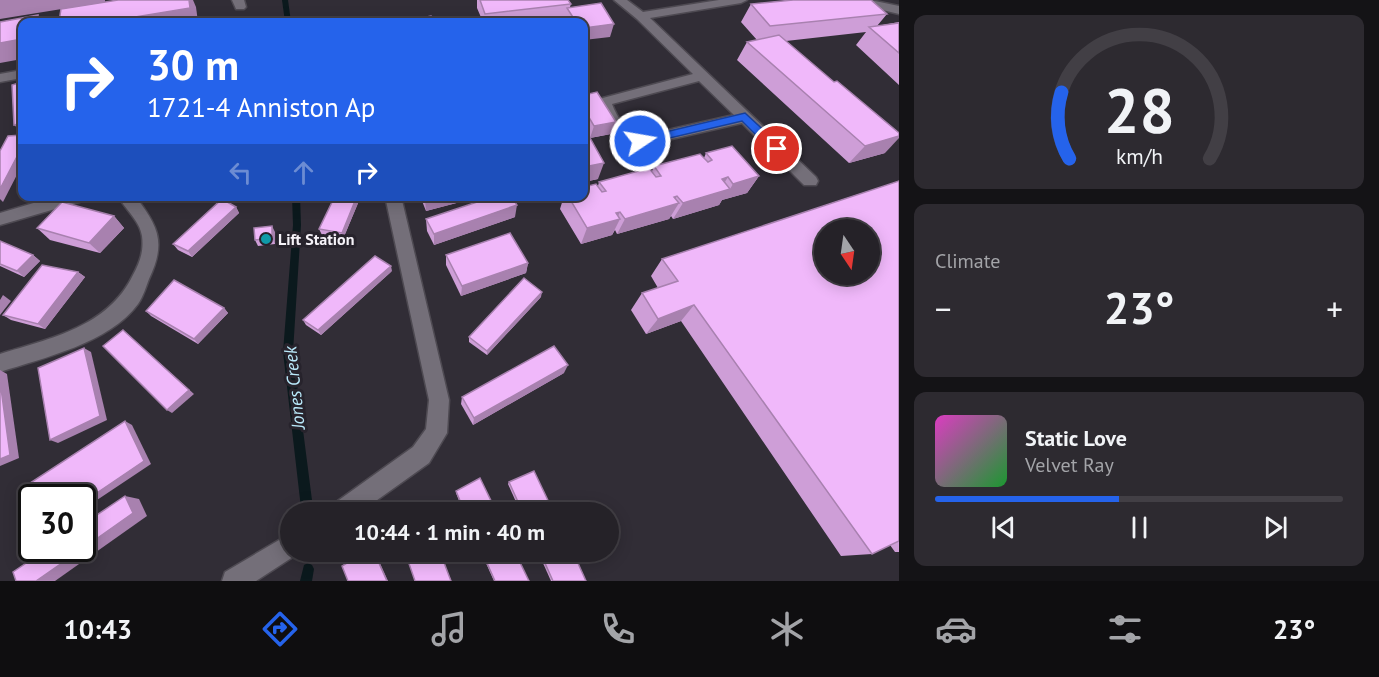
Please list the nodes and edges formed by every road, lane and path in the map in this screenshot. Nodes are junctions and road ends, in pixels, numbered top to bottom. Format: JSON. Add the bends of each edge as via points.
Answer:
{"nodes":[{"id":1,"x":620,"y":0,"type":"edge"},
{"id":2,"x":741,"y":0,"type":"edge"},
{"id":3,"x":854,"y":0,"type":"edge"},
{"id":4,"x":897,"y":12,"type":"edge"},
{"id":5,"x":641,"y":16,"type":"junction"},
{"id":6,"x":18,"y":75,"type":"edge"},
{"id":7,"x":701,"y":76,"type":"junction"},
{"id":8,"x":0,"y":78,"type":"edge"},
{"id":9,"x":745,"y":117,"type":"junction"},
{"id":10,"x":810,"y":181,"type":"dead end"},
{"id":11,"x":63,"y":201,"type":"edge"},
{"id":12,"x":130,"y":201,"type":"edge"},
{"id":13,"x":394,"y":201,"type":"edge"},
{"id":14,"x":0,"y":219,"type":"edge"},
{"id":15,"x":0,"y":363,"type":"edge"},
{"id":16,"x":355,"y":502,"type":"edge"},
{"id":17,"x":280,"y":552,"type":"edge"},
{"id":18,"x":234,"y":581,"type":"edge"}],
"edges":[{"from":1,"to":5,"type":"street"},
{"from":2,"to":5,"type":"street"},
{"from":3,"to":4,"type":"street"},
{"from":5,"to":7,"type":"street"},
{"from":6,"to":8,"type":"street"},
{"from":7,"to":9,"type":"street"},
{"from":7,"to":9,"type":"street","via":[[604,102],[608,114],[626,137],[640,141]]},
{"from":9,"to":10,"type":"street"},
{"from":11,"to":14,"type":"street"},
{"from":12,"to":15,"type":"street","via":[[150,234],[150,259],[131,299],[105,323],[70,340]]},
{"from":13,"to":16,"type":"street","via":[[439,400],[436,433],[421,455]]},
{"from":17,"to":18,"type":"street"}]}
